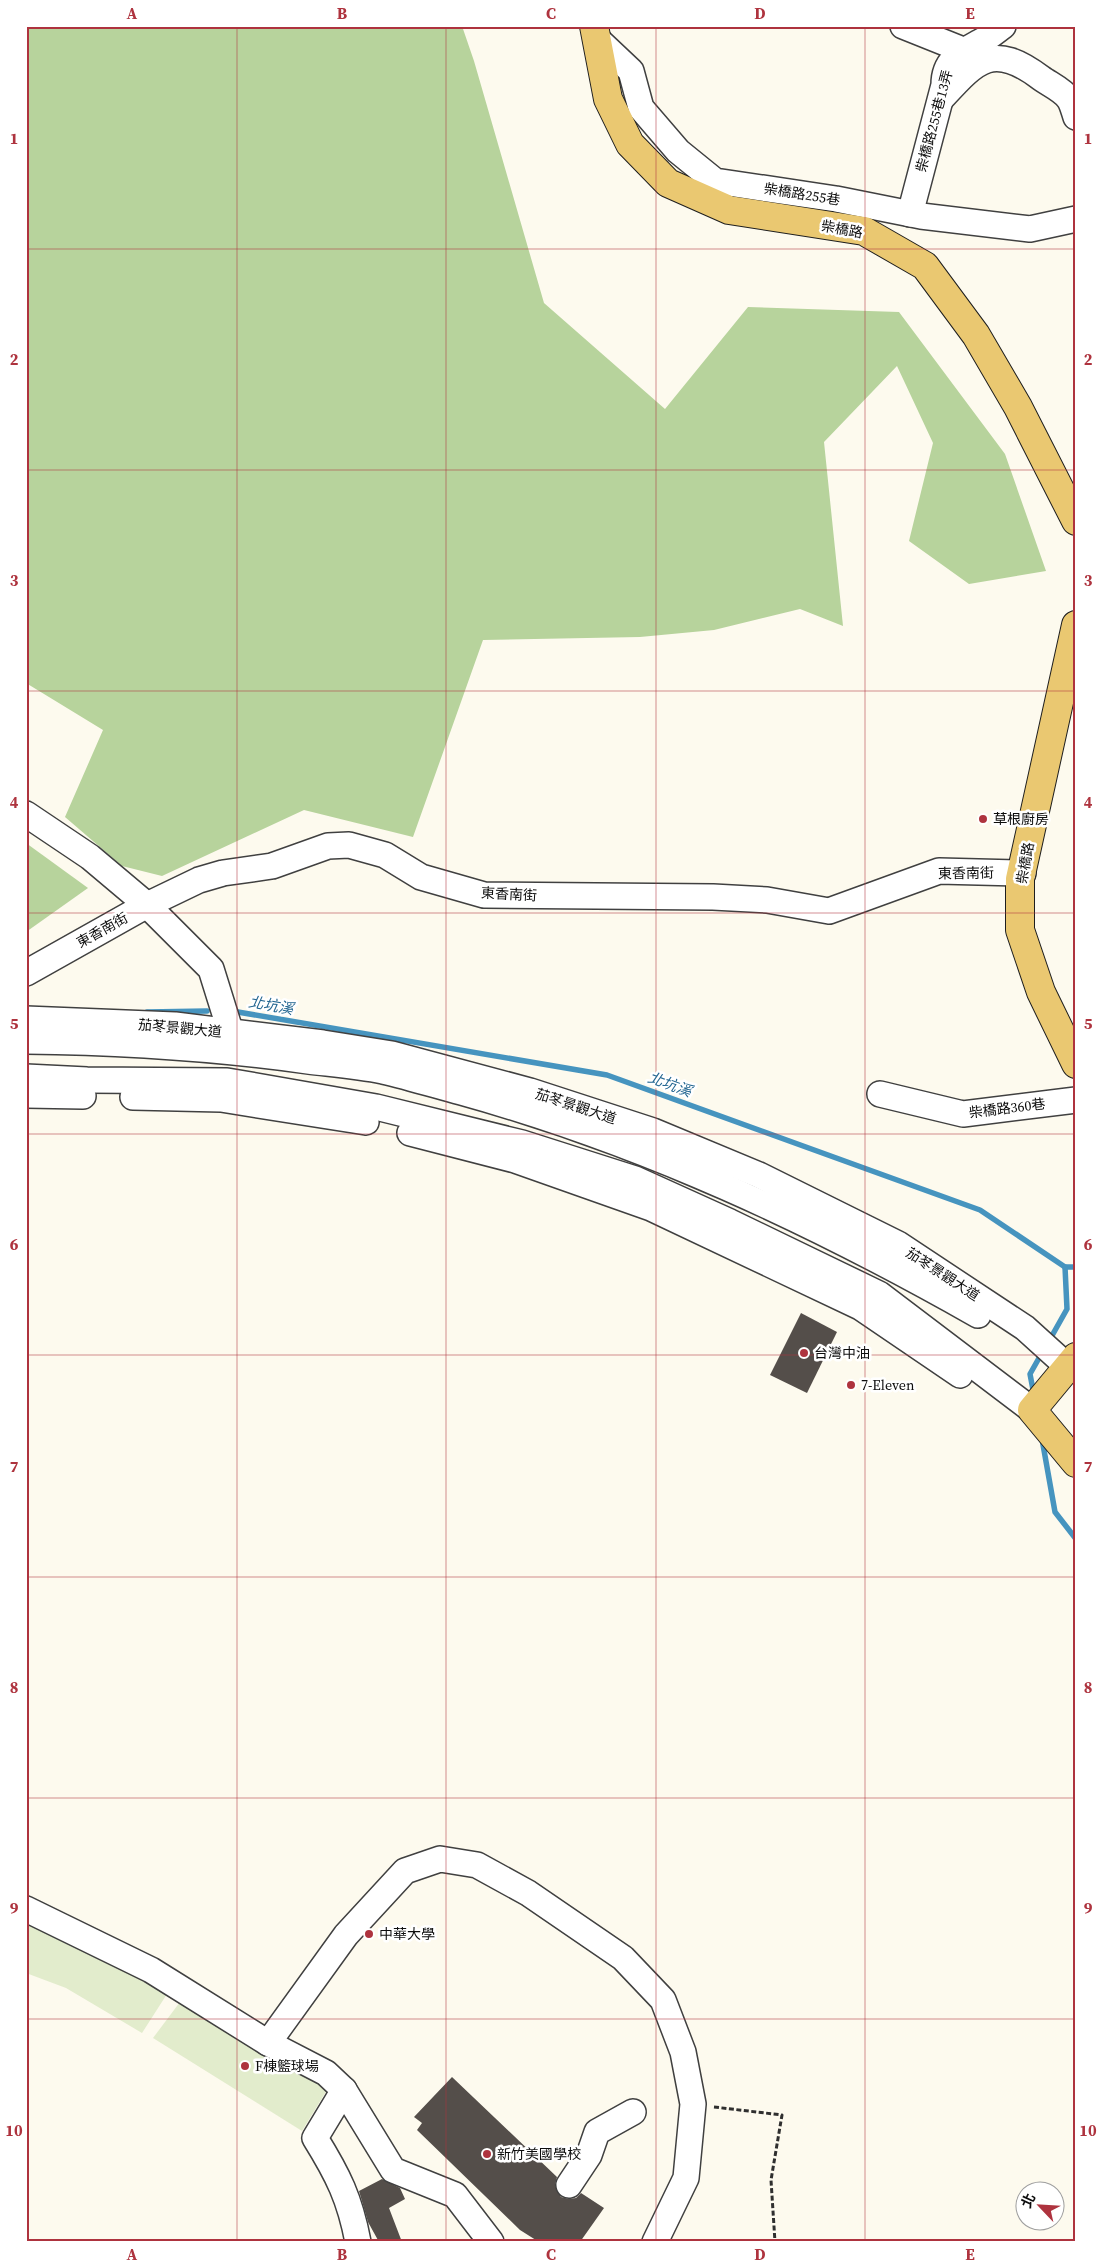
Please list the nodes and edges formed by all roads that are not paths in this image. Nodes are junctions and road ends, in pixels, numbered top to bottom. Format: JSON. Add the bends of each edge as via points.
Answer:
{"nodes":[{"id":1,"x":903,"y":26,"type":"edge"},
{"id":2,"x":1003,"y":26,"type":"edge"},
{"id":3,"x":595,"y":32,"type":"edge"},
{"id":4,"x":963,"y":50,"type":"junction"},
{"id":5,"x":938,"y":103,"type":"junction"},
{"id":6,"x":1074,"y":108,"type":"edge"},
{"id":7,"x":910,"y":214,"type":"junction"},
{"id":8,"x":1076,"y":219,"type":"edge"},
{"id":9,"x":1076,"y":521,"type":"edge"},
{"id":10,"x":1076,"y":625,"type":"edge"},
{"id":11,"x":26,"y":814,"type":"edge"},
{"id":12,"x":1022,"y":873,"type":"junction"},
{"id":13,"x":147,"y":905,"type":"junction"},
{"id":14,"x":26,"y":973,"type":"edge"},
{"id":15,"x":26,"y":1019,"type":"edge"},
{"id":16,"x":26,"y":1041,"type":"edge"},
{"id":17,"x":233,"y":1042,"type":"junction"},
{"id":18,"x":1076,"y":1064,"type":"edge"},
{"id":19,"x":455,"y":1071,"type":"junction"},
{"id":20,"x":26,"y":1077,"type":"edge"},
{"id":21,"x":224,"y":1090,"type":"junction"},
{"id":22,"x":880,"y":1094,"type":"dead end"},
{"id":23,"x":26,"y":1095,"type":"edge"},
{"id":24,"x":1076,"y":1100,"type":"edge"},
{"id":25,"x":552,"y":1119,"type":"junction"},
{"id":26,"x":730,"y":1222,"type":"junction"},
{"id":27,"x":860,"y":1307,"type":"junction"},
{"id":28,"x":1073,"y":1366,"type":"edge"},
{"id":29,"x":1032,"y":1410,"type":"junction"},
{"id":30,"x":1076,"y":1463,"type":"edge"},
{"id":31,"x":26,"y":1909,"type":"edge"},
{"id":32,"x":268,"y":2043,"type":"junction"},
{"id":33,"x":344,"y":2090,"type":"junction"},
{"id":34,"x":633,"y":2112,"type":"dead end"},
{"id":35,"x":569,"y":2185,"type":"dead end"},
{"id":36,"x":358,"y":2242,"type":"edge"},
{"id":37,"x":492,"y":2242,"type":"edge"},
{"id":38,"x":655,"y":2242,"type":"edge"}],
"edges":[{"from":1,"to":4,"type":"street"},
{"from":2,"to":4,"type":"street","name":"柴橋路255巷13弄"},
{"from":3,"to":7,"type":"street","name":"柴橋路255巷","via":[[631,71],[641,108],[678,151],[715,181]]},
{"from":3,"to":9,"type":"main road","name":"柴橋路","via":[[608,99],[630,144],[668,183],[729,210],[864,231],[925,266],[976,335],[1018,406]]},
{"from":4,"to":5,"type":"street","name":"柴橋路255巷13弄","via":[[950,60]]},
{"from":5,"to":6,"type":"street","via":[[968,69],[993,58],[1003,58],[1034,72],[1068,98]]},
{"from":5,"to":7,"type":"street","name":"柴橋路255巷13弄"},
{"from":7,"to":8,"type":"street","name":"柴橋路255巷","via":[[1030,229]]},
{"from":10,"to":12,"type":"main road","name":"柴橋路"},
{"from":11,"to":13,"type":"street","via":[[90,857]]},
{"from":12,"to":13,"type":"street","name":"東香南街","via":[[939,871],[829,911],[768,900],[713,897],[484,896],[421,877],[385,855],[349,845],[328,846],[272,866],[199,880]]},
{"from":12,"to":18,"type":"main road","name":"柴橋路","via":[[1020,930],[1041,992]]},
{"from":13,"to":14,"type":"street","name":"東香南街"},
{"from":13,"to":17,"type":"street","via":[[211,969]]},
{"from":15,"to":17,"type":"street","name":"茄苳景觀大道","via":[[175,1025]]},
{"from":16,"to":17,"type":"street","name":"茄苳景觀大道"},
{"from":17,"to":19,"type":"street","name":"茄苳景觀大道","via":[[383,1053]]},
{"from":17,"to":25,"type":"street","name":"茄苳景觀大道","via":[[382,1071]]},
{"from":19,"to":25,"type":"street"},
{"from":19,"to":28,"type":"street","name":"茄苳景觀大道","via":[[530,1091],[653,1131],[759,1175],[898,1244],[1025,1328]]},
{"from":20,"to":21,"type":"street"},
{"from":21,"to":23,"type":"street"},
{"from":21,"to":26,"type":"street","via":[[376,1107],[522,1143],[635,1179]]},
{"from":21,"to":27,"type":"street","via":[[370,1122],[515,1160],[651,1208]]},
{"from":22,"to":24,"type":"street","name":"柴橋路360巷","via":[[963,1114]]},
{"from":25,"to":28,"type":"street","name":"茄苳景觀大道","via":[[748,1195],[888,1264]]},
{"from":26,"to":27,"type":"street"},
{"from":26,"to":29,"type":"street","via":[[879,1294]]},
{"from":27,"to":29,"type":"street","via":[[974,1384]]},
{"from":28,"to":29,"type":"main road"},
{"from":29,"to":30,"type":"main road"},
{"from":31,"to":32,"type":"street","via":[[151,1970]]},
{"from":32,"to":33,"type":"street","via":[[326,2073]]},
{"from":32,"to":38,"type":"street","via":[[346,1934],[405,1871],[440,1859],[477,1865],[528,1892],[623,1958],[663,2000],[683,2052],[693,2104],[686,2178]]},
{"from":33,"to":36,"type":"street","via":[[315,2138],[338,2174]]},
{"from":33,"to":37,"type":"street","via":[[394,2170],[455,2196]]},
{"from":34,"to":35,"type":"street","via":[[597,2132],[589,2155]]}]}
